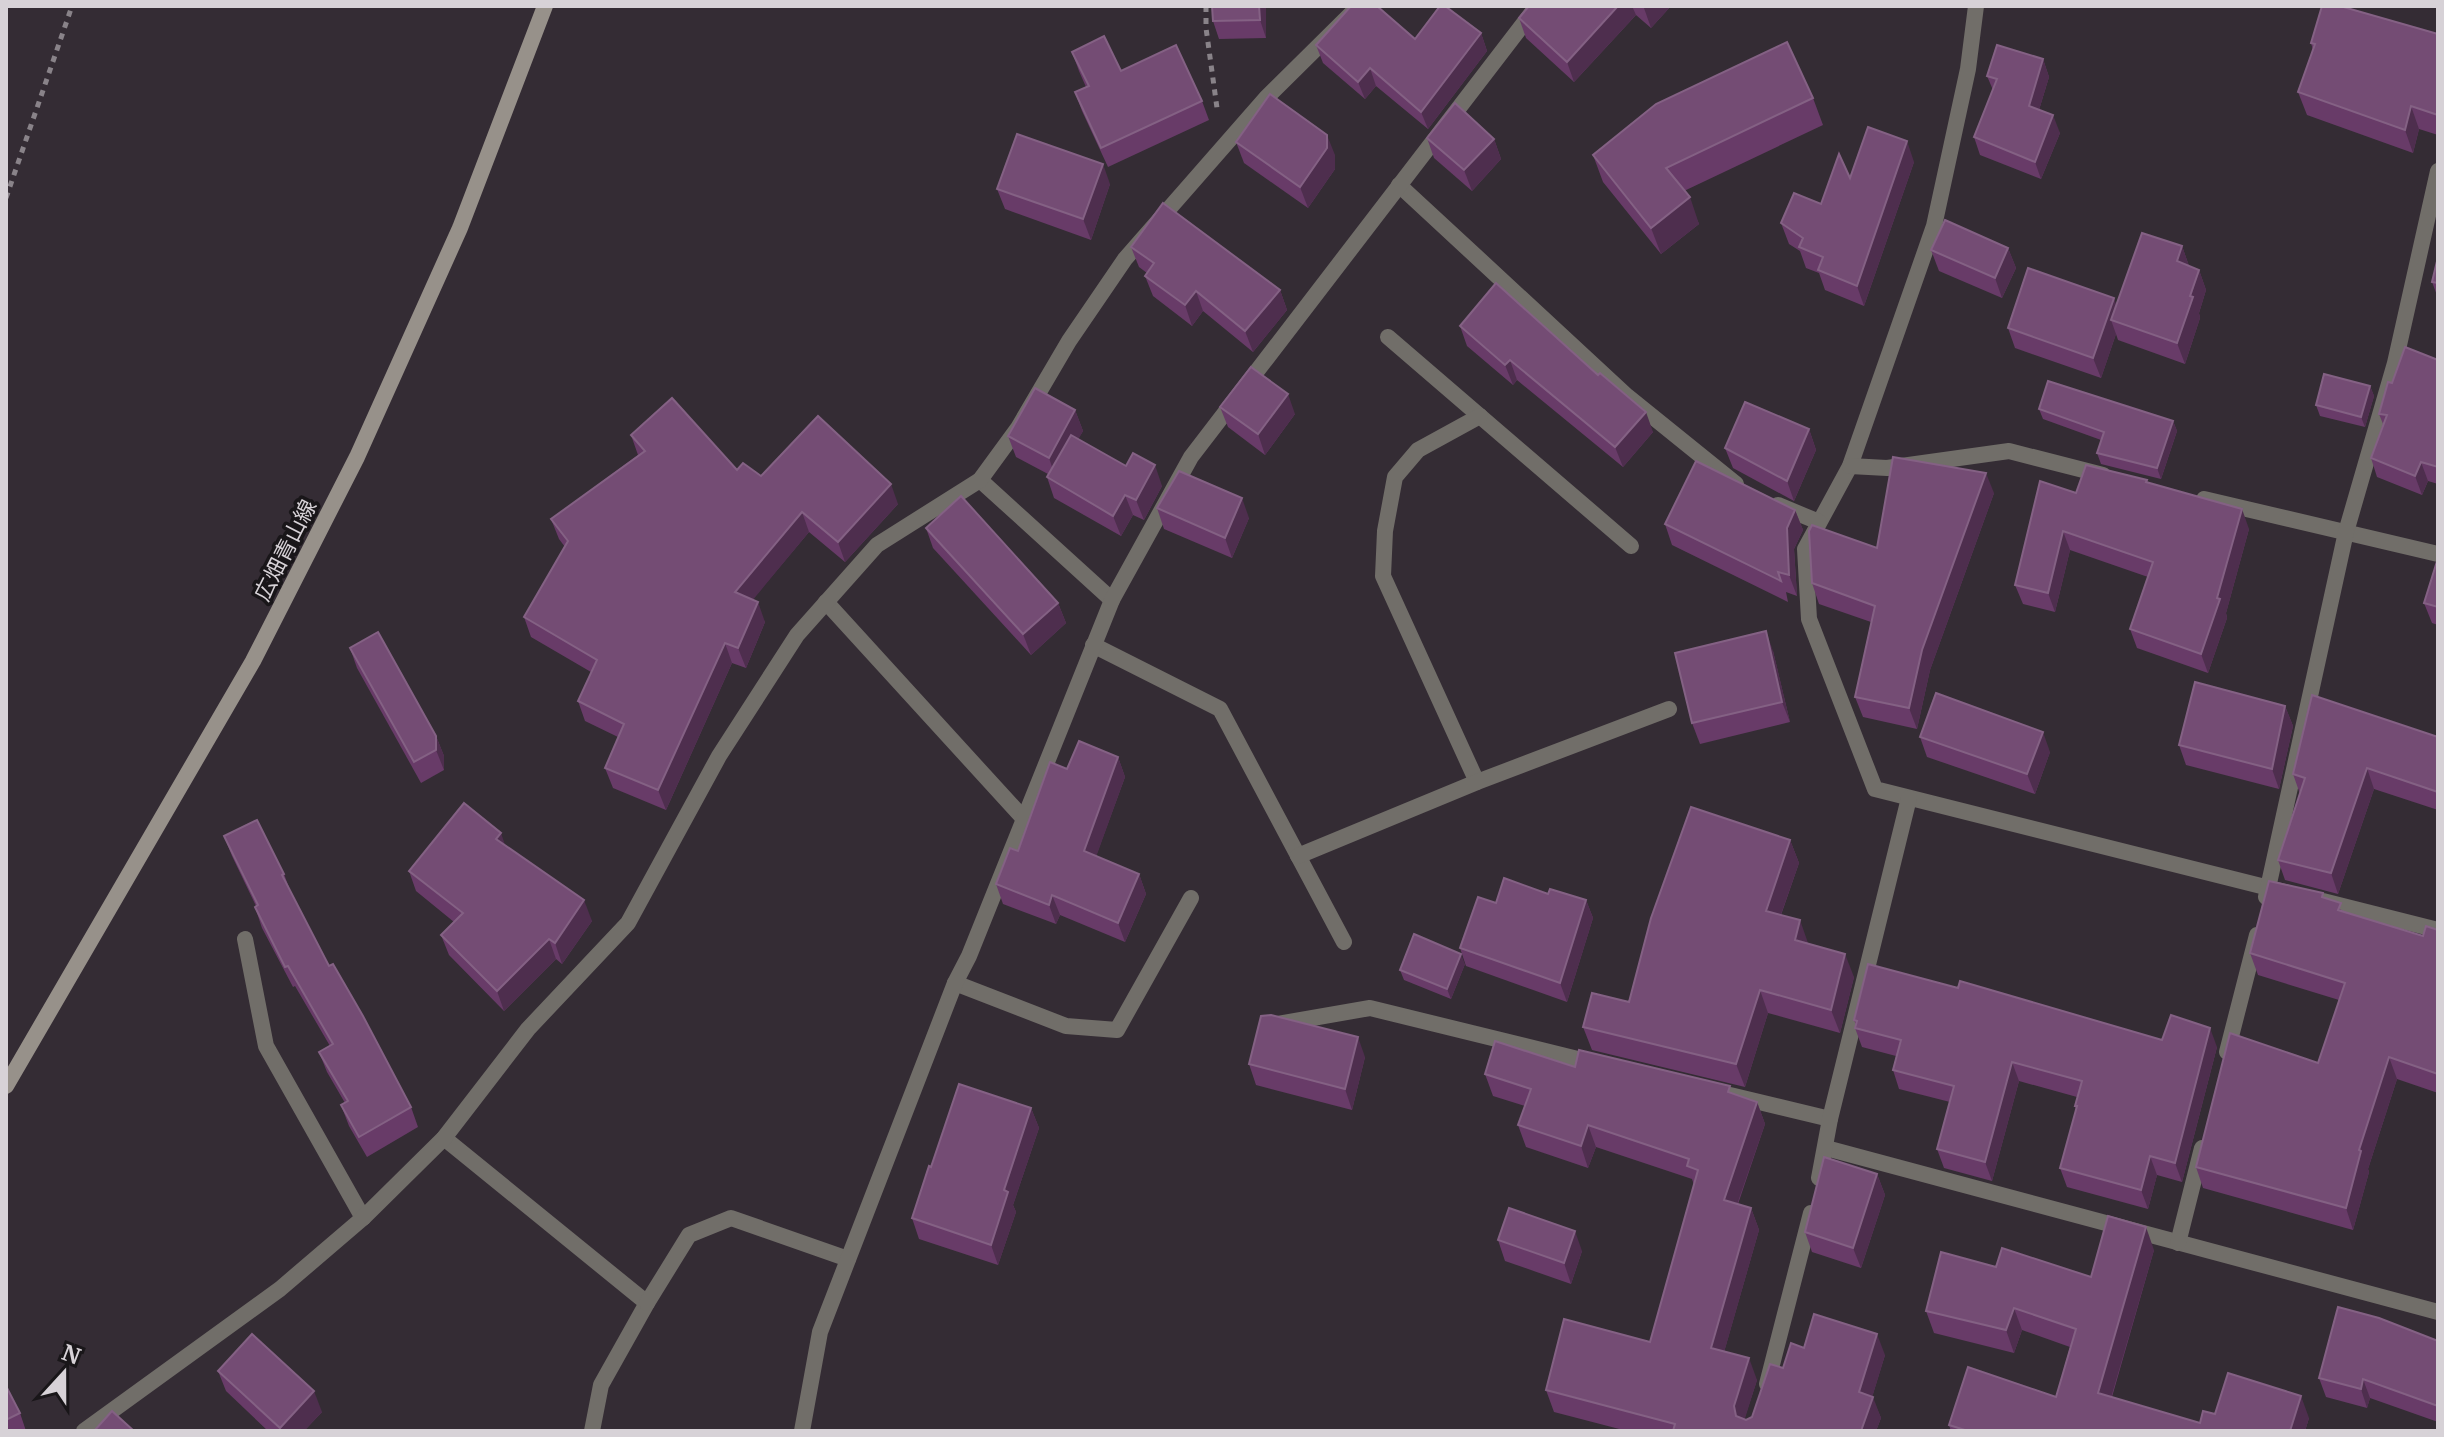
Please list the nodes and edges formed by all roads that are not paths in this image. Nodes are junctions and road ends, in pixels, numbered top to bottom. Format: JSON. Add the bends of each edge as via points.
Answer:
{"nodes":[{"id":1,"x":545,"y":6,"type":"edge"},
{"id":2,"x":1359,"y":6,"type":"edge"},
{"id":3,"x":1537,"y":6,"type":"edge"},
{"id":4,"x":1976,"y":6,"type":"edge"},
{"id":5,"x":2438,"y":171,"type":"edge"},
{"id":6,"x":1399,"y":185,"type":"junction"},
{"id":7,"x":1388,"y":337,"type":"dead end"},
{"id":8,"x":1480,"y":416,"type":"junction"},
{"id":9,"x":1850,"y":466,"type":"junction"},
{"id":10,"x":980,"y":480,"type":"junction"},
{"id":11,"x":2121,"y":480,"type":"edge"},
{"id":12,"x":2180,"y":494,"type":"edge"},
{"id":13,"x":1819,"y":522,"type":"junction"},
{"id":14,"x":2346,"y":532,"type":"junction"},
{"id":15,"x":1631,"y":546,"type":"dead end"},
{"id":16,"x":2438,"y":554,"type":"edge"},
{"id":17,"x":1112,"y":600,"type":"junction"},
{"id":18,"x":826,"y":602,"type":"junction"},
{"id":19,"x":1093,"y":645,"type":"junction"},
{"id":20,"x":1669,"y":709,"type":"dead end"},
{"id":21,"x":1477,"y":782,"type":"junction"},
{"id":22,"x":1909,"y":798,"type":"junction"},
{"id":23,"x":1024,"y":819,"type":"junction"},
{"id":24,"x":1298,"y":856,"type":"junction"},
{"id":25,"x":2269,"y":887,"type":"junction"},
{"id":26,"x":1191,"y":898,"type":"dead end"},
{"id":27,"x":2438,"y":930,"type":"edge"},
{"id":28,"x":245,"y":939,"type":"dead end"},
{"id":29,"x":1344,"y":942,"type":"dead end"},
{"id":30,"x":955,"y":983,"type":"junction"},
{"id":31,"x":1267,"y":1026,"type":"edge"},
{"id":32,"x":1621,"y":1069,"type":"edge"},
{"id":33,"x":2221,"y":1073,"type":"edge"},
{"id":34,"x":6,"y":1086,"type":"edge"},
{"id":35,"x":1710,"y":1090,"type":"edge"},
{"id":36,"x":1830,"y":1119,"type":"junction"},
{"id":37,"x":2206,"y":1134,"type":"edge"},
{"id":38,"x":444,"y":1138,"type":"junction"},
{"id":39,"x":1826,"y":1148,"type":"junction"},
{"id":40,"x":363,"y":1218,"type":"junction"},
{"id":41,"x":2178,"y":1243,"type":"junction"},
{"id":42,"x":848,"y":1259,"type":"junction"},
{"id":43,"x":647,"y":1303,"type":"junction"},
{"id":44,"x":2438,"y":1312,"type":"edge"},
{"id":45,"x":1760,"y":1405,"type":"edge"},
{"id":46,"x":84,"y":1431,"type":"edge"},
{"id":47,"x":592,"y":1431,"type":"edge"},
{"id":48,"x":802,"y":1431,"type":"edge"}],
"edges":[{"from":1,"to":34,"type":"main road","name":"広畑青山線","via":[[460,228],[357,457],[253,661]]},
{"from":2,"to":10,"type":"street","via":[[1266,98],[1125,259]]},
{"from":3,"to":6,"type":"street"},
{"from":4,"to":9,"type":"street","via":[[1934,226]]},
{"from":5,"to":14,"type":"street","via":[[2395,363]]},
{"from":6,"to":13,"type":"street","via":[[1627,396],[1732,482]]},
{"from":6,"to":17,"type":"street","via":[[1191,457]]},
{"from":7,"to":8,"type":"street"},
{"from":8,"to":15,"type":"street"},
{"from":8,"to":21,"type":"street","via":[[1418,450],[1395,477],[1383,576]]},
{"from":9,"to":11,"type":"street","via":[[1887,468],[2009,451]]},
{"from":9,"to":13,"type":"street"},
{"from":10,"to":17,"type":"street"},
{"from":10,"to":18,"type":"street","via":[[877,545]]},
{"from":12,"to":14,"type":"street"},
{"from":13,"to":22,"type":"street","via":[[1805,549],[1809,619],[1875,789]]},
{"from":14,"to":16,"type":"street"},
{"from":14,"to":25,"type":"street"},
{"from":17,"to":19,"type":"street"},
{"from":18,"to":23,"type":"street"},
{"from":18,"to":38,"type":"street","via":[[797,635],[719,756],[628,923],[528,1029]]},
{"from":19,"to":23,"type":"street"},
{"from":19,"to":24,"type":"street","via":[[1220,709]]},
{"from":20,"to":21,"type":"street"},
{"from":21,"to":24,"type":"street"},
{"from":22,"to":25,"type":"street"},
{"from":22,"to":36,"type":"street"},
{"from":23,"to":30,"type":"street"},
{"from":24,"to":29,"type":"street"},
{"from":25,"to":27,"type":"street"},
{"from":25,"to":33,"type":"street"},
{"from":26,"to":30,"type":"street","via":[[1117,1030],[1066,1026]]},
{"from":28,"to":40,"type":"street","via":[[266,1046]]},
{"from":30,"to":42,"type":"street"},
{"from":31,"to":32,"type":"street","via":[[1370,1008]]},
{"from":35,"to":36,"type":"street"},
{"from":36,"to":39,"type":"street"},
{"from":37,"to":41,"type":"street"},
{"from":38,"to":40,"type":"street"},
{"from":38,"to":43,"type":"street"},
{"from":39,"to":41,"type":"street"},
{"from":39,"to":45,"type":"street"},
{"from":40,"to":46,"type":"street","via":[[280,1289]]},
{"from":41,"to":44,"type":"street"},
{"from":42,"to":43,"type":"street","via":[[731,1218],[689,1235]]},
{"from":42,"to":48,"type":"street","via":[[820,1332]]},
{"from":43,"to":47,"type":"street","via":[[601,1385]]}]}
